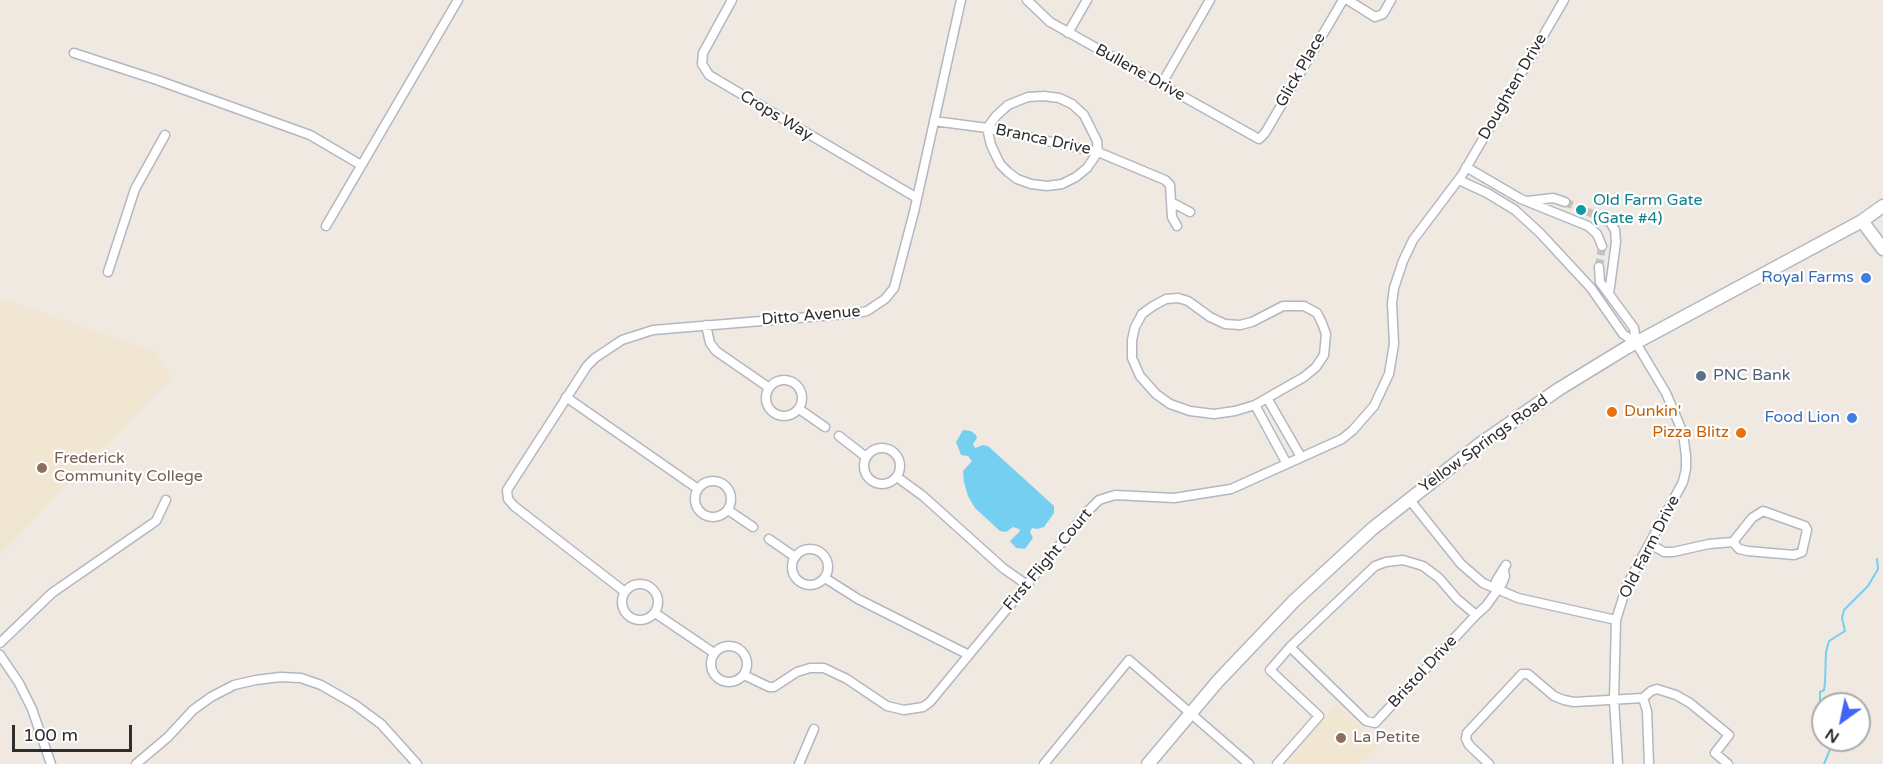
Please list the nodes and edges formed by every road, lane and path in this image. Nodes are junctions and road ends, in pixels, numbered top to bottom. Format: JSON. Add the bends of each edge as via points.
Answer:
{"nodes":[{"id":1,"x":458,"y":0,"type":"edge"},
{"id":2,"x":732,"y":0,"type":"edge"},
{"id":3,"x":961,"y":0,"type":"edge"},
{"id":4,"x":1027,"y":0,"type":"edge"},
{"id":5,"x":1087,"y":0,"type":"edge"},
{"id":6,"x":1210,"y":0,"type":"edge"},
{"id":7,"x":1343,"y":0,"type":"edge"},
{"id":8,"x":1348,"y":0,"type":"edge"},
{"id":9,"x":1391,"y":0,"type":"edge"},
{"id":10,"x":1564,"y":0,"type":"edge"},
{"id":11,"x":1068,"y":33,"type":"junction"},
{"id":12,"x":74,"y":53,"type":"dead end"},
{"id":13,"x":1161,"y":85,"type":"junction"},
{"id":14,"x":934,"y":121,"type":"junction"},
{"id":15,"x":987,"y":128,"type":"junction"},
{"id":16,"x":165,"y":135,"type":"dead end"},
{"id":17,"x":1258,"y":139,"type":"joint"},
{"id":18,"x":1098,"y":152,"type":"junction"},
{"id":19,"x":361,"y":165,"type":"junction"},
{"id":20,"x":1462,"y":174,"type":"junction"},
{"id":21,"x":917,"y":198,"type":"junction"},
{"id":22,"x":1526,"y":201,"type":"junction"},
{"id":23,"x":1171,"y":202,"type":"junction"},
{"id":24,"x":1565,"y":202,"type":"tunnel mouth"},
{"id":25,"x":1883,"y":206,"type":"edge"},
{"id":26,"x":1190,"y":212,"type":"dead end"},
{"id":27,"x":1598,"y":216,"type":"tunnel mouth"},
{"id":28,"x":1862,"y":221,"type":"junction"},
{"id":29,"x":326,"y":226,"type":"dead end"},
{"id":30,"x":1177,"y":226,"type":"dead end"},
{"id":31,"x":1602,"y":246,"type":"dead end"},
{"id":32,"x":1883,"y":249,"type":"edge"},
{"id":33,"x":1599,"y":267,"type":"tunnel mouth"},
{"id":34,"x":108,"y":272,"type":"dead end"},
{"id":35,"x":1610,"y":294,"type":"junction"},
{"id":36,"x":706,"y":325,"type":"junction"},
{"id":37,"x":1636,"y":343,"type":"junction"},
{"id":38,"x":768,"y":387,"type":"junction"},
{"id":39,"x":566,"y":397,"type":"junction"},
{"id":40,"x":1267,"y":398,"type":"junction"},
{"id":41,"x":1255,"y":405,"type":"junction"},
{"id":42,"x":799,"y":409,"type":"junction"},
{"id":43,"x":825,"y":427,"type":"dead end"},
{"id":44,"x":838,"y":436,"type":"dead end"},
{"id":45,"x":866,"y":457,"type":"junction"},
{"id":46,"x":1301,"y":457,"type":"junction"},
{"id":47,"x":1287,"y":464,"type":"junction"},
{"id":48,"x":897,"y":477,"type":"junction"},
{"id":49,"x":698,"y":489,"type":"junction"},
{"id":50,"x":1408,"y":499,"type":"junction"},
{"id":51,"x":166,"y":500,"type":"dead end"},
{"id":52,"x":728,"y":510,"type":"junction"},
{"id":53,"x":753,"y":527,"type":"dead end"},
{"id":54,"x":769,"y":539,"type":"dead end"},
{"id":55,"x":1733,"y":542,"type":"junction"},
{"id":56,"x":1650,"y":544,"type":"junction"},
{"id":57,"x":795,"y":557,"type":"junction"},
{"id":58,"x":1505,"y":568,"type":"dead end"},
{"id":59,"x":825,"y":578,"type":"junction"},
{"id":60,"x":1027,"y":585,"type":"junction"},
{"id":61,"x":1496,"y":590,"type":"junction"},
{"id":62,"x":625,"y":592,"type":"junction"},
{"id":63,"x":655,"y":613,"type":"junction"},
{"id":64,"x":1476,"y":615,"type":"junction"},
{"id":65,"x":1616,"y":620,"type":"junction"},
{"id":66,"x":0,"y":643,"type":"edge"},
{"id":67,"x":1290,"y":647,"type":"junction"},
{"id":68,"x":714,"y":653,"type":"junction"},
{"id":69,"x":0,"y":655,"type":"edge"},
{"id":70,"x":969,"y":655,"type":"junction"},
{"id":71,"x":744,"y":675,"type":"junction"},
{"id":72,"x":1643,"y":698,"type":"junction"},
{"id":73,"x":1614,"y":700,"type":"junction"},
{"id":74,"x":1189,"y":714,"type":"junction"},
{"id":75,"x":814,"y":729,"type":"dead end"},
{"id":76,"x":51,"y":764,"type":"edge"},
{"id":77,"x":136,"y":764,"type":"edge"},
{"id":78,"x":417,"y":764,"type":"edge"},
{"id":79,"x":799,"y":764,"type":"edge"},
{"id":80,"x":1044,"y":764,"type":"edge"},
{"id":81,"x":1148,"y":764,"type":"edge"},
{"id":82,"x":1249,"y":764,"type":"edge"},
{"id":83,"x":1277,"y":764,"type":"edge"},
{"id":84,"x":1489,"y":764,"type":"edge"},
{"id":85,"x":1618,"y":764,"type":"edge"},
{"id":86,"x":1649,"y":764,"type":"edge"},
{"id":87,"x":1728,"y":764,"type":"edge"}],
"edges":[{"from":1,"to":19,"type":"street"},
{"from":2,"to":21,"type":"street","name":"Crops Way","via":[[703,52],[702,64],[709,75]]},
{"from":3,"to":14,"type":"street","name":"Ditto Avenue"},
{"from":4,"to":11,"type":"street","name":"Bullene Drive"},
{"from":5,"to":11,"type":"street"},
{"from":6,"to":13,"type":"street"},
{"from":7,"to":17,"type":"street","name":"Glick Place"},
{"from":8,"to":9,"type":"street","via":[[1375,17],[1383,15]]},
{"from":10,"to":20,"type":"street","name":"Doughten Drive"},
{"from":11,"to":13,"type":"street","name":"Bullene Drive"},
{"from":12,"to":19,"type":"street","via":[[310,135]]},
{"from":13,"to":17,"type":"street","name":"Bullene Drive"},
{"from":14,"to":15,"type":"street","name":"Branca Drive"},
{"from":14,"to":21,"type":"street","name":"Ditto Avenue"},
{"from":15,"to":18,"type":"street","name":"Branca Drive"},
{"from":15,"to":18,"type":"street","name":"Branca Drive","via":[[1017,100],[1059,98],[1084,115]]},
{"from":15,"to":18,"type":"street","name":"Branca Drive","via":[[1000,164],[1030,184],[1062,184],[1076,177]]},
{"from":16,"to":34,"type":"street","via":[[135,189]]},
{"from":18,"to":23,"type":"street","name":"Branca Drive","via":[[1165,180],[1170,185]]},
{"from":19,"to":29,"type":"street"},
{"from":20,"to":22,"type":"street"},
{"from":20,"to":37,"type":"street","via":[[1532,225],[1591,288],[1623,334]]},
{"from":20,"to":46,"type":"street","name":"First Flight Court","via":[[1413,240],[1403,261],[1392,303],[1391,364],[1381,395],[1366,418],[1342,439]]},
{"from":21,"to":36,"type":"street","name":"Ditto Avenue","via":[[894,288],[878,305],[858,313]]},
{"from":22,"to":24,"type":"street","via":[[1553,198]]},
{"from":22,"to":31,"type":"street","via":[[1588,226]]},
{"from":23,"to":26,"type":"street"},
{"from":23,"to":30,"type":"street","name":"Branca Drive"},
{"from":25,"to":28,"type":"main road","name":"Yellow Springs Road"},
{"from":27,"to":35,"type":"street","via":[[1615,230]]},
{"from":28,"to":32,"type":"main road"},
{"from":28,"to":37,"type":"main road","name":"Yellow Springs Road"},
{"from":33,"to":35,"type":"street","via":[[1598,276]]},
{"from":35,"to":37,"type":"street","via":[[1634,328]]},
{"from":36,"to":38,"type":"street","via":[[716,351]]},
{"from":36,"to":39,"type":"street","name":"Ditto Avenue","via":[[653,330],[622,340],[595,358]]},
{"from":37,"to":50,"type":"main road","name":"Yellow Springs Road","via":[[1542,400]]},
{"from":37,"to":56,"type":"street","name":"Old Farm Drive","via":[[1666,393],[1686,445],[1683,482]]},
{"from":38,"to":42,"type":"street","via":[[765,396],[773,413],[791,415]]},
{"from":38,"to":42,"type":"street","via":[[785,379],[795,382],[801,390]]},
{"from":39,"to":49,"type":"street"},
{"from":39,"to":62,"type":"street","name":"Ditto Avenue","via":[[507,495],[514,506]]},
{"from":40,"to":41,"type":"street"},
{"from":40,"to":41,"type":"street","via":[[1316,367],[1324,355],[1326,334],[1312,309],[1293,304],[1251,322],[1225,324],[1178,298],[1166,299],[1142,314],[1132,340],[1132,358],[1140,376],[1156,394],[1190,411],[1214,414]]},
{"from":40,"to":46,"type":"street"},
{"from":41,"to":47,"type":"street"},
{"from":42,"to":43,"type":"street"},
{"from":44,"to":45,"type":"street"},
{"from":45,"to":48,"type":"street","via":[[866,475],[872,481],[881,484]]},
{"from":45,"to":48,"type":"street","via":[[877,449],[891,451],[900,463]]},
{"from":46,"to":47,"type":"street","name":"First Flight Court"},
{"from":47,"to":60,"type":"street","name":"First Flight Court","via":[[1231,489],[1193,496],[1106,496],[1087,512]]},
{"from":48,"to":60,"type":"street"},
{"from":49,"to":52,"type":"street","via":[[696,502],[703,513],[716,517]]},
{"from":49,"to":52,"type":"street","via":[[715,480],[727,486],[732,498]]},
{"from":50,"to":61,"type":"street","via":[[1461,564]]},
{"from":50,"to":74,"type":"main road","name":"Yellow Springs Road","via":[[1294,601]]},
{"from":51,"to":66,"type":"street","via":[[156,521],[52,593]]},
{"from":52,"to":53,"type":"street"},
{"from":54,"to":57,"type":"street"},
{"from":55,"to":55,"type":"street","via":[[1752,518],[1763,511],[1807,530],[1802,552],[1794,555],[1748,551]]},
{"from":55,"to":56,"type":"street","via":[[1673,552]]},
{"from":56,"to":65,"type":"street","name":"Old Farm Drive","via":[[1627,585]]},
{"from":57,"to":59,"type":"street","via":[[792,566],[800,582],[809,586]]},
{"from":57,"to":59,"type":"street","via":[[807,549],[821,552],[829,564]]},
{"from":58,"to":61,"type":"street","name":"Bristol Drive","via":[[1505,576]]},
{"from":59,"to":70,"type":"street"},
{"from":60,"to":70,"type":"street","name":"First Flight Court"},
{"from":61,"to":64,"type":"street","name":"Bristol Drive"},
{"from":61,"to":65,"type":"street"},
{"from":62,"to":63,"type":"street","via":[[637,584],[650,588],[658,600]]},
{"from":62,"to":63,"type":"street","via":[[621,605],[629,617],[643,621]]},
{"from":63,"to":68,"type":"street"},
{"from":64,"to":67,"type":"street","via":[[1423,566],[1403,560],[1386,562],[1375,566]]},
{"from":64,"to":67,"type":"street","name":"Bristol Drive","via":[[1375,723],[1365,721]]},
{"from":65,"to":73,"type":"street","name":"Old Farm Drive"},
{"from":67,"to":83,"type":"street","via":[[1270,670],[1319,716]]},
{"from":68,"to":71,"type":"street","via":[[726,646],[740,649],[747,661]]},
{"from":68,"to":71,"type":"street","via":[[711,667],[718,679],[732,682]]},
{"from":69,"to":76,"type":"street","via":[[20,683]]},
{"from":70,"to":71,"type":"street","name":"First Flight Court","via":[[930,702],[913,710],[887,706],[835,672],[817,668],[797,672],[774,687]]},
{"from":72,"to":73,"type":"street"},
{"from":72,"to":86,"type":"street"},
{"from":72,"to":87,"type":"street","via":[[1657,689],[1690,704],[1729,735],[1715,753]]},
{"from":73,"to":84,"type":"street","via":[[1564,700],[1528,674],[1522,674],[1467,733],[1468,745]]},
{"from":73,"to":85,"type":"street","name":"Old Farm Drive"},
{"from":74,"to":80,"type":"street","via":[[1129,660]]},
{"from":74,"to":81,"type":"main road","name":"Yellow Springs Road"},
{"from":74,"to":82,"type":"street"},
{"from":75,"to":79,"type":"street"},
{"from":77,"to":78,"type":"street","via":[[211,697],[234,685],[280,677],[301,678],[321,685],[354,704],[381,724]]}]}
